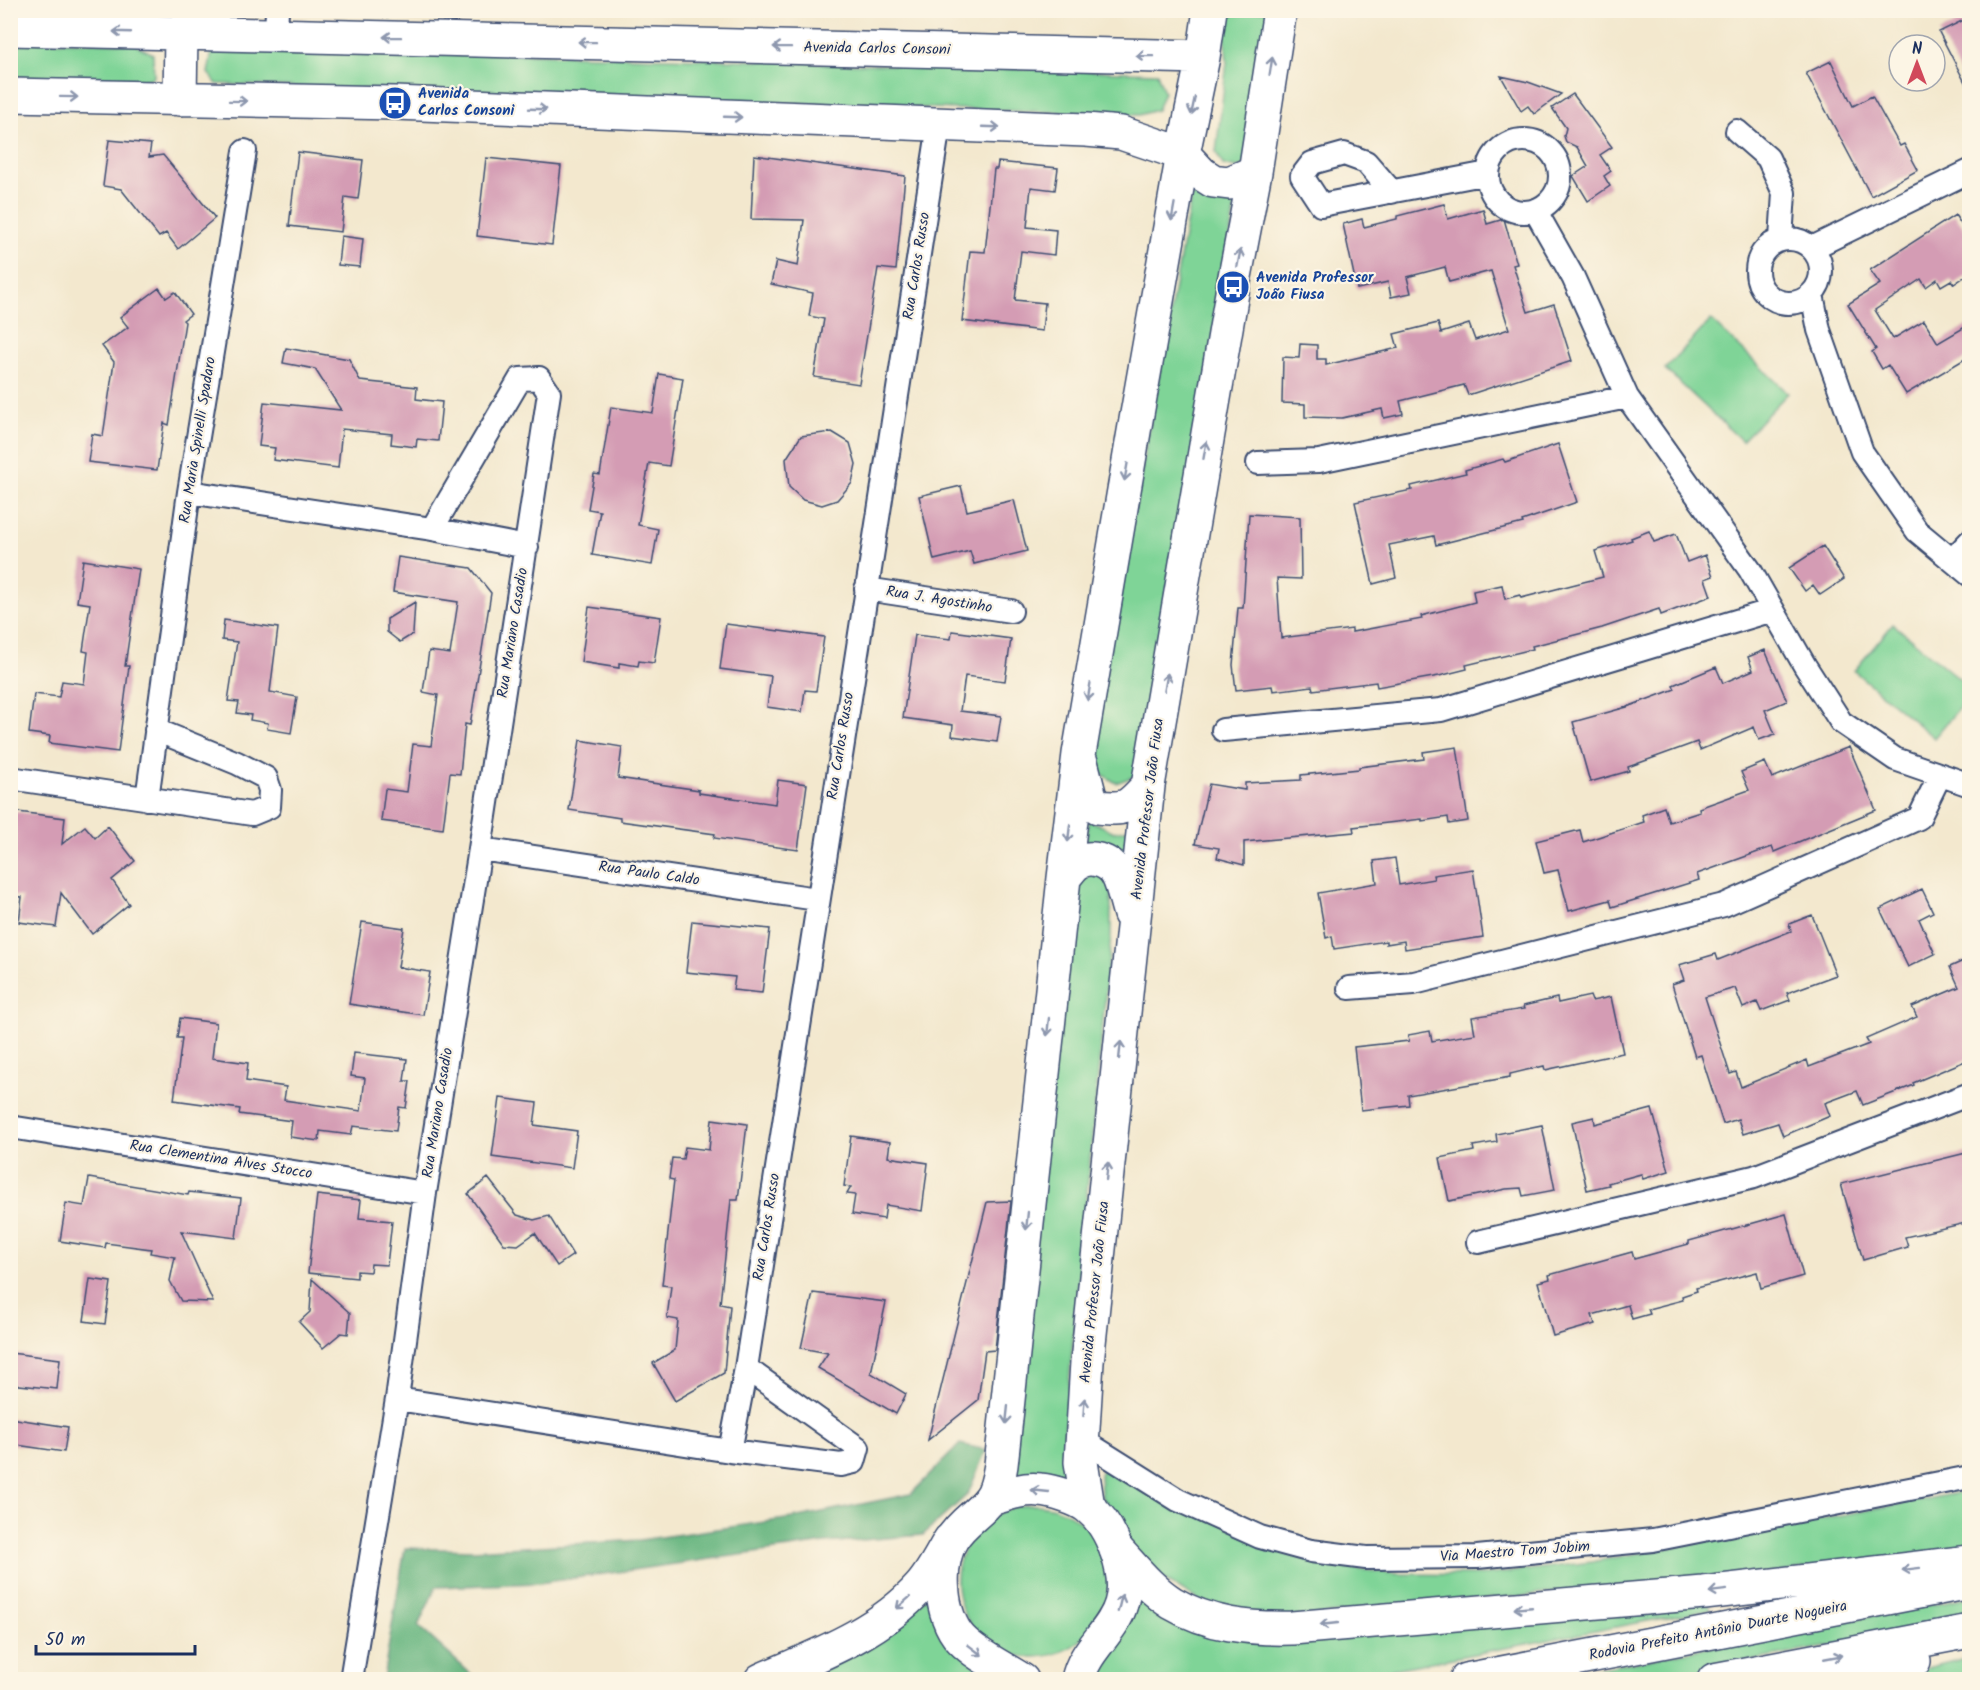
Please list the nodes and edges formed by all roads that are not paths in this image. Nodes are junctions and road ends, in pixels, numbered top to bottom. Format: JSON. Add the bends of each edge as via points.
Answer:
{"nodes":[{"id":1,"x":1210,"y":10,"type":"edge"},
{"id":2,"x":1280,"y":10,"type":"edge"},
{"id":3,"x":276,"y":22,"type":"edge"},
{"id":4,"x":10,"y":29,"type":"edge"},
{"id":5,"x":181,"y":34,"type":"junction"},
{"id":6,"x":1203,"y":57,"type":"junction"},
{"id":7,"x":10,"y":95,"type":"edge"},
{"id":8,"x":180,"y":99,"type":"junction"},
{"id":9,"x":939,"y":125,"type":"junction"},
{"id":10,"x":1737,"y":131,"type":"dead end"},
{"id":11,"x":244,"y":151,"type":"dead end"},
{"id":12,"x":1183,"y":154,"type":"junction"},
{"id":13,"x":1970,"y":171,"type":"edge"},
{"id":14,"x":1255,"y":172,"type":"junction"},
{"id":15,"x":1488,"y":173,"type":"junction"},
{"id":16,"x":1392,"y":192,"type":"dead end"},
{"id":17,"x":1535,"y":210,"type":"junction"},
{"id":18,"x":1781,"y":239,"type":"junction"},
{"id":19,"x":1812,"y":248,"type":"junction"},
{"id":20,"x":1812,"y":294,"type":"junction"},
{"id":21,"x":1627,"y":397,"type":"junction"},
{"id":22,"x":1258,"y":464,"type":"dead end"},
{"id":23,"x":189,"y":492,"type":"junction"},
{"id":24,"x":432,"y":529,"type":"junction"},
{"id":25,"x":1970,"y":541,"type":"edge"},
{"id":26,"x":527,"y":547,"type":"junction"},
{"id":27,"x":1952,"y":560,"type":"junction"},
{"id":28,"x":1970,"y":575,"type":"edge"},
{"id":29,"x":866,"y":589,"type":"junction"},
{"id":30,"x":1773,"y":610,"type":"junction"},
{"id":31,"x":1011,"y":611,"type":"dead end"},
{"id":32,"x":156,"y":730,"type":"junction"},
{"id":33,"x":1223,"y":730,"type":"dead end"},
{"id":34,"x":1079,"y":754,"type":"junction"},
{"id":35,"x":1940,"y":775,"type":"junction"},
{"id":36,"x":10,"y":778,"type":"edge"},
{"id":37,"x":1970,"y":785,"type":"edge"},
{"id":38,"x":1148,"y":786,"type":"junction"},
{"id":39,"x":147,"y":799,"type":"junction"},
{"id":40,"x":480,"y":849,"type":"junction"},
{"id":41,"x":1064,"y":878,"type":"junction"},
{"id":42,"x":817,"y":899,"type":"junction"},
{"id":43,"x":1134,"y":927,"type":"junction"},
{"id":44,"x":1349,"y":988,"type":"dead end"},
{"id":45,"x":1970,"y":1094,"type":"edge"},
{"id":46,"x":12,"y":1122,"type":"edge"},
{"id":47,"x":425,"y":1193,"type":"junction"},
{"id":48,"x":1478,"y":1242,"type":"dead end"},
{"id":49,"x":746,"y":1368,"type":"junction"},
{"id":50,"x":397,"y":1399,"type":"junction"},
{"id":51,"x":1081,"y":1439,"type":"junction"},
{"id":52,"x":730,"y":1451,"type":"junction"},
{"id":53,"x":1970,"y":1477,"type":"edge"},
{"id":54,"x":991,"y":1498,"type":"junction"},
{"id":55,"x":1088,"y":1507,"type":"junction"},
{"id":56,"x":950,"y":1540,"type":"junction"},
{"id":57,"x":1116,"y":1549,"type":"junction"},
{"id":58,"x":1970,"y":1563,"type":"edge"},
{"id":59,"x":1970,"y":1582,"type":"edge"},
{"id":60,"x":1970,"y":1630,"type":"edge"},
{"id":61,"x":1970,"y":1647,"type":"edge"},
{"id":62,"x":351,"y":1680,"type":"edge"},
{"id":63,"x":761,"y":1680,"type":"edge"},
{"id":64,"x":1022,"y":1680,"type":"edge"},
{"id":65,"x":1078,"y":1680,"type":"edge"},
{"id":66,"x":1466,"y":1680,"type":"edge"},
{"id":67,"x":1714,"y":1680,"type":"edge"},
{"id":68,"x":1847,"y":1680,"type":"edge"}],
"edges":[{"from":1,"to":6,"type":"main road"},
{"from":14,"to":2,"type":"main road","name":"Avenida Professor João Fiusa","one_way":true},
{"from":3,"to":5,"type":"main road","name":"Avenida Carlos Consoni"},
{"from":6,"to":3,"type":"main road","name":"Avenida Carlos Consoni","one_way":true},
{"from":5,"to":4,"type":"main road","name":"Avenida Carlos Consoni","one_way":true},
{"from":5,"to":8,"type":"main road"},
{"from":6,"to":12,"type":"main road","one_way":true},
{"from":7,"to":8,"type":"main road","one_way":true},
{"from":8,"to":9,"type":"main road","one_way":true,"via":[[414,104]]},
{"from":9,"to":12,"type":"main road","one_way":true,"via":[[1121,133]]},
{"from":9,"to":29,"type":"street","name":"Rua Carlos Russo"},
{"from":10,"to":18,"type":"street","via":[[1768,158],[1784,193]]},
{"from":11,"to":23,"type":"street","name":"Rua Maria Spinelli Spadaro"},
{"from":12,"to":14,"type":"main road","via":[[1214,181],[1229,183]]},
{"from":12,"to":34,"type":"main road","one_way":true},
{"from":13,"to":19,"type":"street"},
{"from":38,"to":14,"type":"main road","name":"Avenida Professor João Fiusa","one_way":true},
{"from":15,"to":16,"type":"street"},
{"from":15,"to":17,"type":"street","via":[[1489,185],[1502,204],[1512,210]]},
{"from":15,"to":17,"type":"street","via":[[1490,162],[1506,144],[1529,140],[1545,147],[1557,160],[1559,185],[1546,205]]},
{"from":17,"to":21,"type":"street","via":[[1573,277]]},
{"from":18,"to":19,"type":"street","via":[[1798,239]]},
{"from":18,"to":20,"type":"street","via":[[1766,247],[1757,261],[1761,286],[1780,302],[1797,302]]},
{"from":19,"to":20,"type":"street","via":[[1820,262],[1820,279]]},
{"from":20,"to":27,"type":"street","via":[[1819,330],[1862,452],[1917,531]]},
{"from":21,"to":22,"type":"street","via":[[1319,461]]},
{"from":21,"to":30,"type":"street","via":[[1750,570]]},
{"from":23,"to":24,"type":"street","name":"Rua Mariano Casadio"},
{"from":23,"to":32,"type":"street","name":"Rua Maria Spinelli Spadaro"},
{"from":24,"to":26,"type":"street","name":"Rua Mariano Casadio"},
{"from":24,"to":26,"type":"street","name":"Rua Mariano Casadio","via":[[520,379],[539,378],[549,393]]},
{"from":25,"to":27,"type":"street"},
{"from":26,"to":40,"type":"street","name":"Rua Mariano Casadio"},
{"from":27,"to":28,"type":"street"},
{"from":29,"to":31,"type":"street","name":"Rua J. Agostinho"},
{"from":29,"to":42,"type":"street","name":"Rua Carlos Russo"},
{"from":30,"to":33,"type":"street","via":[[1441,710]]},
{"from":30,"to":35,"type":"street","via":[[1841,722],[1895,759]]},
{"from":32,"to":39,"type":"street","name":"Rua Maria Spinelli Spadaro"},
{"from":32,"to":39,"type":"street","via":[[266,778],[270,790],[268,807],[252,814]]},
{"from":34,"to":38,"type":"main road","via":[[1090,797],[1098,807],[1129,806]]},
{"from":34,"to":41,"type":"main road","one_way":true},
{"from":35,"to":37,"type":"street"},
{"from":35,"to":44,"type":"street","via":[[1919,818],[1724,905],[1414,983]]},
{"from":36,"to":39,"type":"street"},
{"from":38,"to":43,"type":"main road","name":"Avenida Professor João Fiusa"},
{"from":40,"to":42,"type":"street","name":"Rua Paulo Caldo"},
{"from":40,"to":47,"type":"street","name":"Rua Mariano Casadio"},
{"from":41,"to":43,"type":"main road","via":[[1077,863],[1088,859],[1108,864],[1117,873]]},
{"from":41,"to":54,"type":"main road","one_way":true,"via":[[1002,1456]]},
{"from":42,"to":49,"type":"street","name":"Rua Carlos Russo"},
{"from":51,"to":43,"type":"main road","name":"Avenida Professor João Fiusa","one_way":true},
{"from":45,"to":48,"type":"street","via":[[1754,1177]]},
{"from":46,"to":47,"type":"street","name":"Rua Clementina Alves Stocco"},
{"from":47,"to":50,"type":"street","name":"Rua Mariano Casadio"},
{"from":49,"to":52,"type":"street","name":"Rua Carlos Russo"},
{"from":49,"to":52,"type":"street","via":[[858,1448],[854,1462],[841,1464]]},
{"from":50,"to":52,"type":"street"},
{"from":50,"to":62,"type":"street","name":"Rua Mariano Casadio"},
{"from":51,"to":53,"type":"street","name":"Via Maestro Tom Jobim","via":[[1178,1500],[1260,1537],[1311,1551],[1366,1558],[1478,1557],[1653,1540]]},
{"from":51,"to":55,"type":"main road","name":"Avenida Professor João Fiusa"},
{"from":55,"to":54,"type":"main road","name":"Avenida Professor João Fiusa","one_way":true,"via":[[1041,1490]]},
{"from":54,"to":56,"type":"main road","name":"Avenida Professor João Fiusa"},
{"from":55,"to":57,"type":"main road","name":"Avenida Professor João Fiusa"},
{"from":56,"to":63,"type":"main road","one_way":true,"via":[[921,1586],[900,1606],[873,1626]]},
{"from":56,"to":64,"type":"main road","name":"Avenida Professor João Fiusa","one_way":true,"via":[[942,1573],[943,1600],[959,1638]]},
{"from":58,"to":57,"type":"main road","one_way":true,"via":[[1704,1593],[1256,1629],[1223,1623],[1171,1602]]},
{"from":65,"to":57,"type":"main road","name":"Avenida Professor João Fiusa","one_way":true,"via":[[1091,1653],[1116,1619],[1122,1602],[1122,1568]]},
{"from":59,"to":66,"type":"main road","name":"Rodovia Prefeito Antônio Duarte Nogueira"},
{"from":67,"to":60,"type":"main road","one_way":true},
{"from":61,"to":68,"type":"main road"}]}
